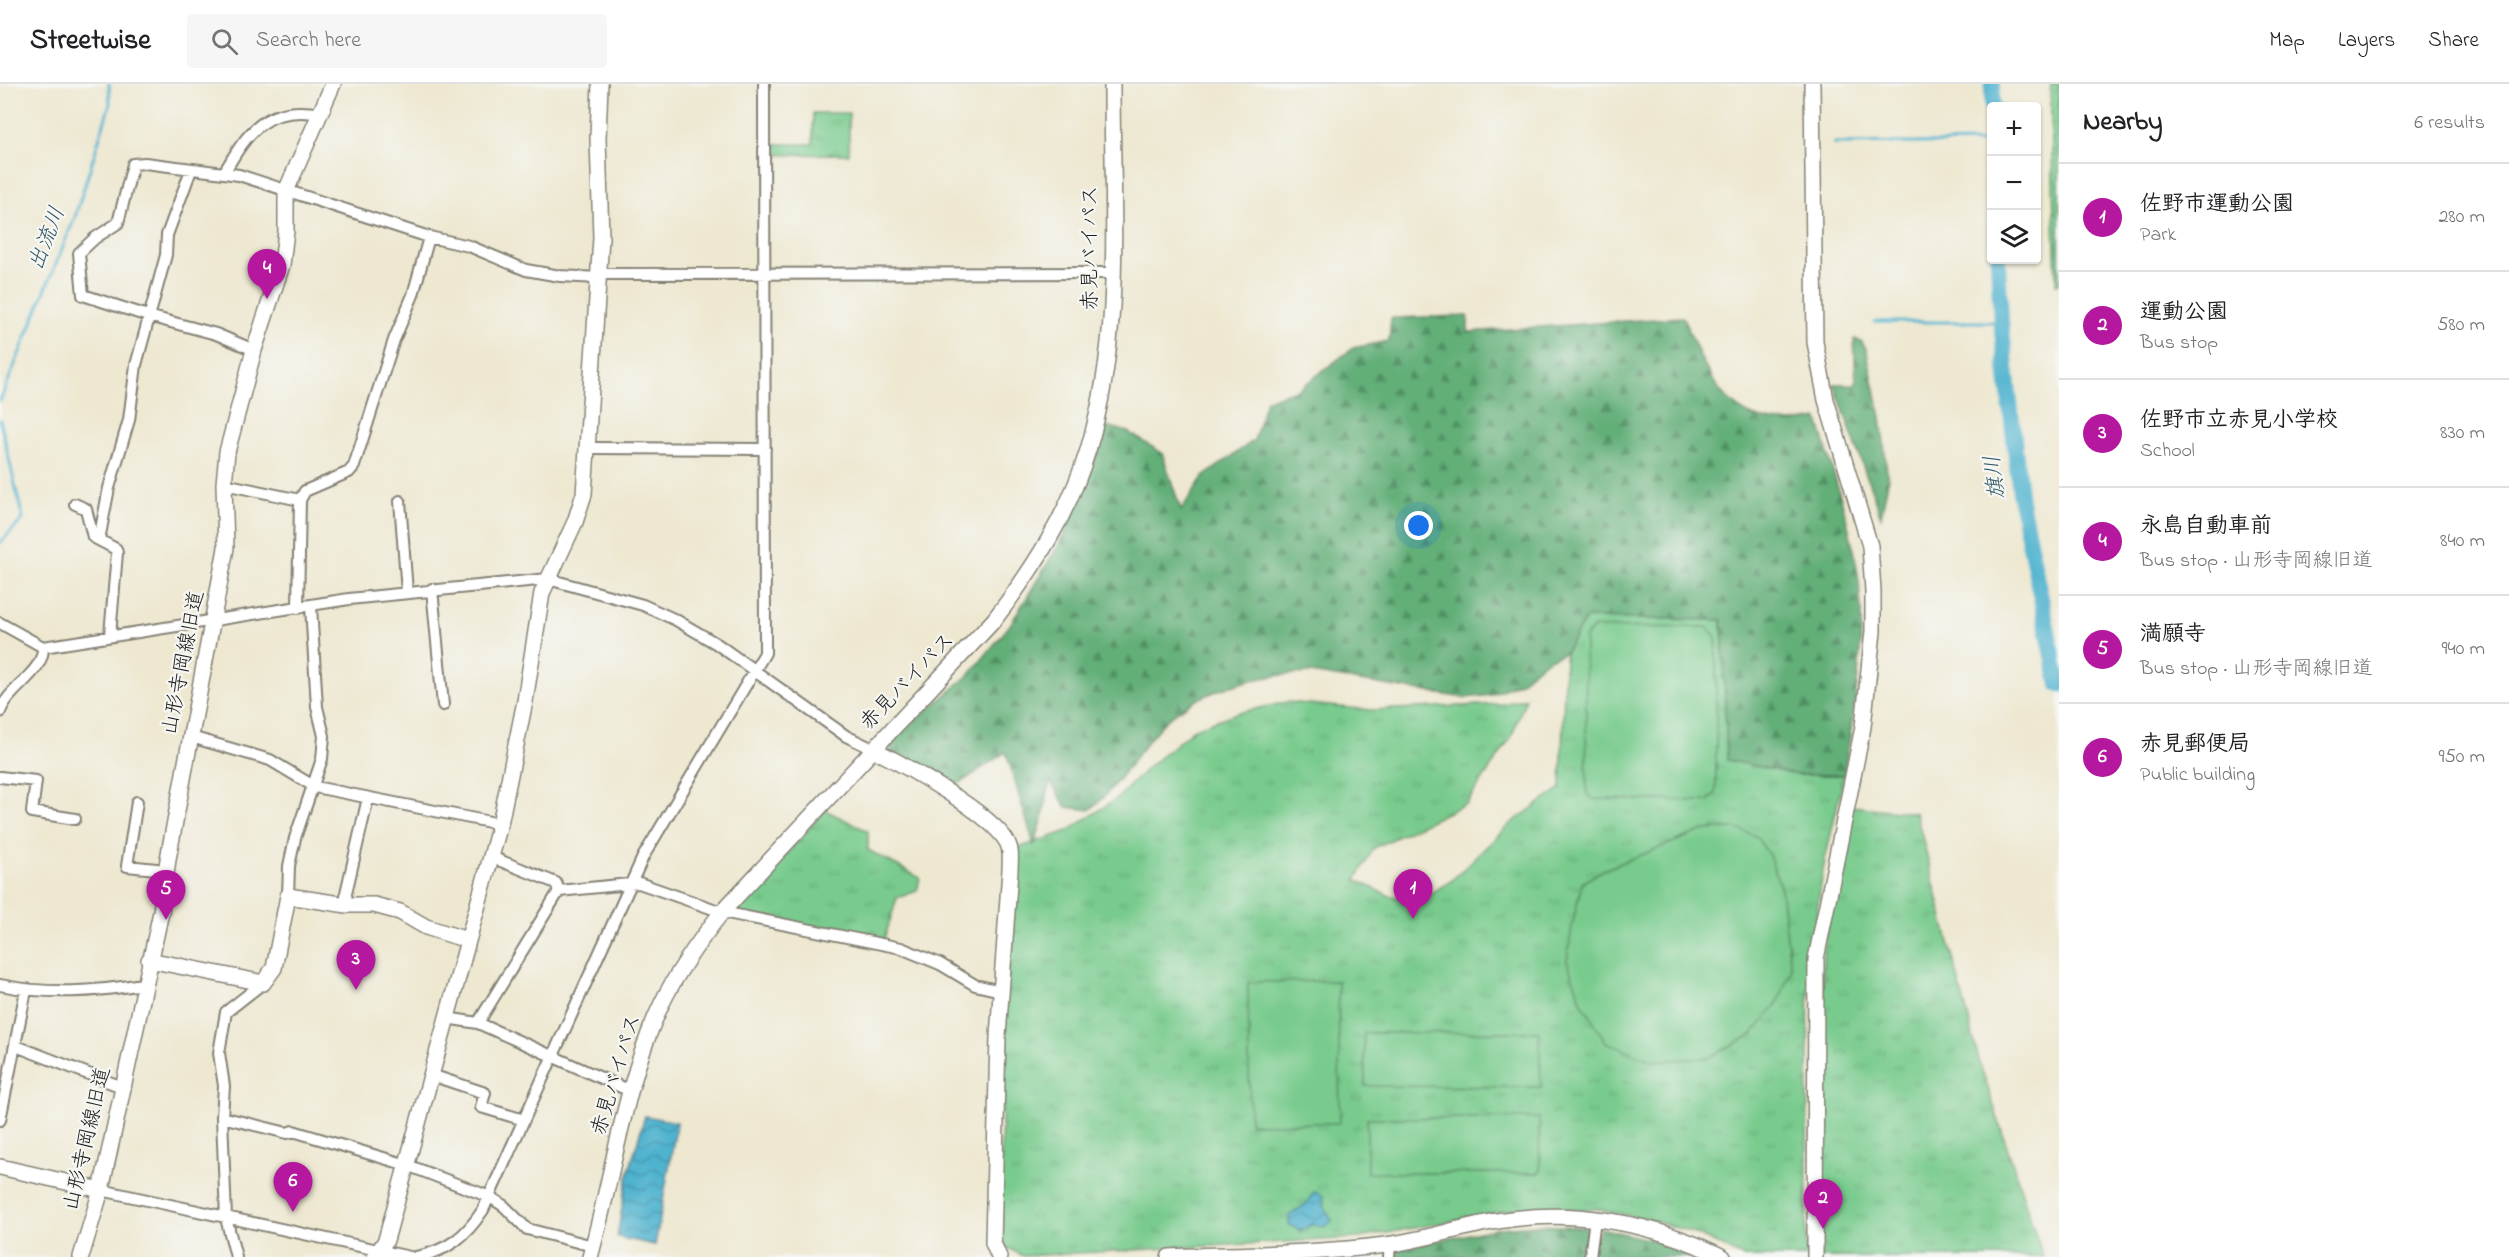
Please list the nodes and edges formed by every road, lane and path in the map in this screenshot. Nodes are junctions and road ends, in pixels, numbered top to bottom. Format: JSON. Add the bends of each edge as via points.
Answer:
{"nodes":[{"id":1,"x":333,"y":84,"type":"edge"},
{"id":2,"x":600,"y":84,"type":"edge"},
{"id":3,"x":764,"y":84,"type":"edge"},
{"id":4,"x":1112,"y":84,"type":"edge"},
{"id":5,"x":1812,"y":84,"type":"edge"},
{"id":6,"x":320,"y":114,"type":"junction"},
{"id":7,"x":191,"y":170,"type":"junction"},
{"id":8,"x":224,"y":173,"type":"junction"},
{"id":9,"x":286,"y":191,"type":"junction"},
{"id":10,"x":429,"y":237,"type":"junction"},
{"id":11,"x":766,"y":273,"type":"junction"},
{"id":12,"x":1113,"y":273,"type":"junction"},
{"id":13,"x":599,"y":276,"type":"junction"},
{"id":14,"x":148,"y":316,"type":"junction"},
{"id":15,"x":254,"y":350,"type":"junction"},
{"id":16,"x":589,"y":448,"type":"junction"},
{"id":17,"x":765,"y":449,"type":"junction"},
{"id":18,"x":224,"y":484,"type":"junction"},
{"id":19,"x":300,"y":500,"type":"junction"},
{"id":20,"x":400,"y":501,"type":"dead end"},
{"id":21,"x":75,"y":504,"type":"dead end"},
{"id":22,"x":99,"y":540,"type":"junction"},
{"id":23,"x":548,"y":579,"type":"junction"},
{"id":24,"x":432,"y":589,"type":"junction"},
{"id":25,"x":407,"y":592,"type":"junction"},
{"id":26,"x":311,"y":606,"type":"junction"},
{"id":27,"x":298,"y":608,"type":"junction"},
{"id":28,"x":212,"y":620,"type":"junction"},
{"id":29,"x":0,"y":623,"type":"edge"},
{"id":30,"x":110,"y":635,"type":"junction"},
{"id":31,"x":42,"y":647,"type":"junction"},
{"id":32,"x":755,"y":671,"type":"junction"},
{"id":33,"x":443,"y":705,"type":"dead end"},
{"id":34,"x":0,"y":712,"type":"edge"},
{"id":35,"x":191,"y":737,"type":"junction"},
{"id":36,"x":873,"y":749,"type":"junction"},
{"id":37,"x":0,"y":777,"type":"edge"},
{"id":38,"x":315,"y":786,"type":"junction"},
{"id":39,"x":368,"y":798,"type":"junction"},
{"id":40,"x":137,"y":802,"type":"dead end"},
{"id":41,"x":75,"y":819,"type":"dead end"},
{"id":42,"x":500,"y":824,"type":"junction"},
{"id":43,"x":491,"y":858,"type":"junction"},
{"id":44,"x":166,"y":870,"type":"junction"},
{"id":45,"x":631,"y":884,"type":"junction"},
{"id":46,"x":559,"y":891,"type":"junction"},
{"id":47,"x":288,"y":896,"type":"junction"},
{"id":48,"x":346,"y":905,"type":"junction"},
{"id":49,"x":722,"y":912,"type":"junction"},
{"id":50,"x":467,"y":940,"type":"junction"},
{"id":51,"x":149,"y":960,"type":"junction"},
{"id":52,"x":263,"y":983,"type":"junction"},
{"id":53,"x":143,"y":984,"type":"junction"},
{"id":54,"x":0,"y":985,"type":"edge"},
{"id":55,"x":26,"y":990,"type":"junction"},
{"id":56,"x":1000,"y":991,"type":"junction"},
{"id":57,"x":446,"y":1018,"type":"junction"},
{"id":58,"x":478,"y":1023,"type":"junction"},
{"id":59,"x":16,"y":1046,"type":"junction"},
{"id":60,"x":552,"y":1056,"type":"junction"},
{"id":61,"x":431,"y":1076,"type":"junction"},
{"id":62,"x":122,"y":1087,"type":"junction"},
{"id":63,"x":630,"y":1091,"type":"junction"},
{"id":64,"x":222,"y":1117,"type":"junction"},
{"id":65,"x":0,"y":1120,"type":"edge"},
{"id":66,"x":524,"y":1120,"type":"junction"},
{"id":67,"x":407,"y":1165,"type":"junction"},
{"id":68,"x":0,"y":1167,"type":"edge"},
{"id":69,"x":101,"y":1190,"type":"junction"},
{"id":70,"x":490,"y":1197,"type":"junction"},
{"id":71,"x":226,"y":1218,"type":"junction"},
{"id":72,"x":1595,"y":1219,"type":"junction"},
{"id":73,"x":591,"y":1251,"type":"edge"},
{"id":74,"x":1390,"y":1251,"type":"edge"},
{"id":75,"x":377,"y":1255,"type":"edge"},
{"id":76,"x":81,"y":1257,"type":"edge"},
{"id":77,"x":236,"y":1257,"type":"edge"},
{"id":78,"x":410,"y":1257,"type":"edge"},
{"id":79,"x":416,"y":1257,"type":"edge"},
{"id":80,"x":999,"y":1257,"type":"edge"},
{"id":81,"x":1169,"y":1257,"type":"edge"},
{"id":82,"x":1590,"y":1257,"type":"edge"},
{"id":83,"x":1723,"y":1257,"type":"edge"},
{"id":84,"x":1815,"y":1257,"type":"edge"}],
"edges":[{"from":1,"to":6,"type":"street","name":"山形寺岡線旧道"},
{"from":2,"to":13,"type":"street"},
{"from":3,"to":11,"type":"street"},
{"from":4,"to":12,"type":"street","name":"赤見バイパス"},
{"from":5,"to":84,"type":"street","via":[[1816,351],[1826,400],[1870,546],[1874,591],[1863,727],[1816,959]]},
{"from":6,"to":8,"type":"street","via":[[269,117],[241,142]]},
{"from":6,"to":9,"type":"street","name":"山形寺岡線旧道"},
{"from":7,"to":8,"type":"street"},
{"from":7,"to":14,"type":"street","via":[[172,215],[166,255]]},
{"from":7,"to":14,"type":"street","via":[[133,164],[118,223],[79,253],[83,295]]},
{"from":8,"to":9,"type":"street"},
{"from":9,"to":10,"type":"street"},
{"from":9,"to":15,"type":"street","name":"山形寺岡線旧道","via":[[282,265]]},
{"from":10,"to":13,"type":"street","via":[[469,246],[526,270],[560,276]]},
{"from":10,"to":19,"type":"street","via":[[354,466],[349,472],[305,491]]},
{"from":11,"to":12,"type":"street"},
{"from":11,"to":13,"type":"street"},
{"from":11,"to":17,"type":"street"},
{"from":12,"to":36,"type":"street","name":"赤見バイパス","via":[[1111,337],[1102,393],[1088,451],[1059,520],[1031,570],[994,620]]},
{"from":13,"to":16,"type":"street"},
{"from":14,"to":15,"type":"street","via":[[216,334]]},
{"from":14,"to":22,"type":"street","via":[[129,420]]},
{"from":15,"to":18,"type":"street","name":"山形寺岡線旧道","via":[[227,452]]},
{"from":16,"to":17,"type":"street"},
{"from":16,"to":23,"type":"street","via":[[581,503]]},
{"from":17,"to":32,"type":"street","via":[[765,653]]},
{"from":18,"to":19,"type":"street"},
{"from":18,"to":28,"type":"street","name":"山形寺岡線旧道","via":[[226,548]]},
{"from":19,"to":27,"type":"street"},
{"from":20,"to":25,"type":"street"},
{"from":21,"to":22,"type":"street","via":[[86,509],[90,534]]},
{"from":22,"to":30,"type":"street","via":[[117,553]]},
{"from":23,"to":24,"type":"street"},
{"from":23,"to":32,"type":"street","via":[[643,605],[707,638]]},
{"from":23,"to":42,"type":"street","via":[[537,614]]},
{"from":24,"to":25,"type":"street"},
{"from":24,"to":33,"type":"street"},
{"from":25,"to":26,"type":"street"},
{"from":26,"to":27,"type":"street"},
{"from":26,"to":38,"type":"street","via":[[317,707],[324,736]]},
{"from":27,"to":28,"type":"street"},
{"from":28,"to":30,"type":"street"},
{"from":28,"to":35,"type":"street","name":"山形寺岡線旧道"},
{"from":29,"to":31,"type":"street"},
{"from":30,"to":31,"type":"street"},
{"from":31,"to":34,"type":"street","via":[[35,668],[3,703]]},
{"from":32,"to":36,"type":"street","via":[[836,729]]},
{"from":32,"to":45,"type":"street","via":[[663,820]]},
{"from":35,"to":38,"type":"street","via":[[270,760]]},
{"from":35,"to":44,"type":"street","name":"山形寺岡線旧道"},
{"from":36,"to":49,"type":"street","name":"赤見バイパス"},
{"from":36,"to":56,"type":"street","via":[[956,798],[1009,845]]},
{"from":37,"to":41,"type":"street","via":[[36,781],[32,812]]},
{"from":38,"to":39,"type":"street"},
{"from":38,"to":47,"type":"street","via":[[294,838]]},
{"from":39,"to":42,"type":"street"},
{"from":39,"to":48,"type":"street"},
{"from":40,"to":44,"type":"street","via":[[127,866]]},
{"from":42,"to":43,"type":"street"},
{"from":43,"to":46,"type":"street","via":[[556,883]]},
{"from":43,"to":50,"type":"street"},
{"from":44,"to":51,"type":"street","name":"山形寺岡線旧道"},
{"from":45,"to":46,"type":"street"},
{"from":45,"to":49,"type":"street","via":[[646,885]]},
{"from":45,"to":60,"type":"street"},
{"from":46,"to":58,"type":"street"},
{"from":47,"to":48,"type":"street"},
{"from":47,"to":52,"type":"street","via":[[274,968]]},
{"from":48,"to":50,"type":"street","via":[[374,905],[400,912],[426,927]]},
{"from":49,"to":56,"type":"street","via":[[901,948],[940,964],[975,985]]},
{"from":49,"to":63,"type":"street","name":"赤見バイパス","via":[[684,964],[662,1004]]},
{"from":50,"to":57,"type":"street"},
{"from":51,"to":52,"type":"street"},
{"from":51,"to":53,"type":"street","name":"山形寺岡線旧道"},
{"from":52,"to":64,"type":"street","via":[[226,1012],[219,1053],[224,1086]]},
{"from":53,"to":55,"type":"street","via":[[81,993]]},
{"from":53,"to":62,"type":"street","name":"山形寺岡線旧道"},
{"from":54,"to":55,"type":"street"},
{"from":55,"to":59,"type":"street"},
{"from":56,"to":80,"type":"street","via":[[993,1243]]},
{"from":57,"to":58,"type":"street"},
{"from":57,"to":61,"type":"street"},
{"from":58,"to":60,"type":"street"},
{"from":59,"to":62,"type":"street"},
{"from":59,"to":65,"type":"street"},
{"from":60,"to":63,"type":"street"},
{"from":60,"to":66,"type":"street"},
{"from":61,"to":66,"type":"street","via":[[485,1093],[481,1107]]},
{"from":61,"to":67,"type":"street"},
{"from":62,"to":69,"type":"street","name":"山形寺岡線旧道"},
{"from":63,"to":73,"type":"street","name":"赤見バイパス"},
{"from":64,"to":67,"type":"street","via":[[292,1131]]},
{"from":64,"to":71,"type":"street"},
{"from":66,"to":70,"type":"street"},
{"from":67,"to":70,"type":"street"},
{"from":67,"to":75,"type":"street","via":[[386,1240]]},
{"from":68,"to":69,"type":"street"},
{"from":69,"to":71,"type":"street"},
{"from":69,"to":76,"type":"street","name":"山形寺岡線旧道"},
{"from":70,"to":73,"type":"street","via":[[527,1229]]},
{"from":70,"to":79,"type":"street","via":[[464,1236],[443,1249]]},
{"from":71,"to":75,"type":"street"},
{"from":71,"to":77,"type":"street"},
{"from":72,"to":74,"type":"street","via":[[1517,1218]]},
{"from":72,"to":82,"type":"street"},
{"from":72,"to":83,"type":"street","via":[[1659,1232]]},
{"from":74,"to":81,"type":"street"},
{"from":75,"to":78,"type":"street"}]}
